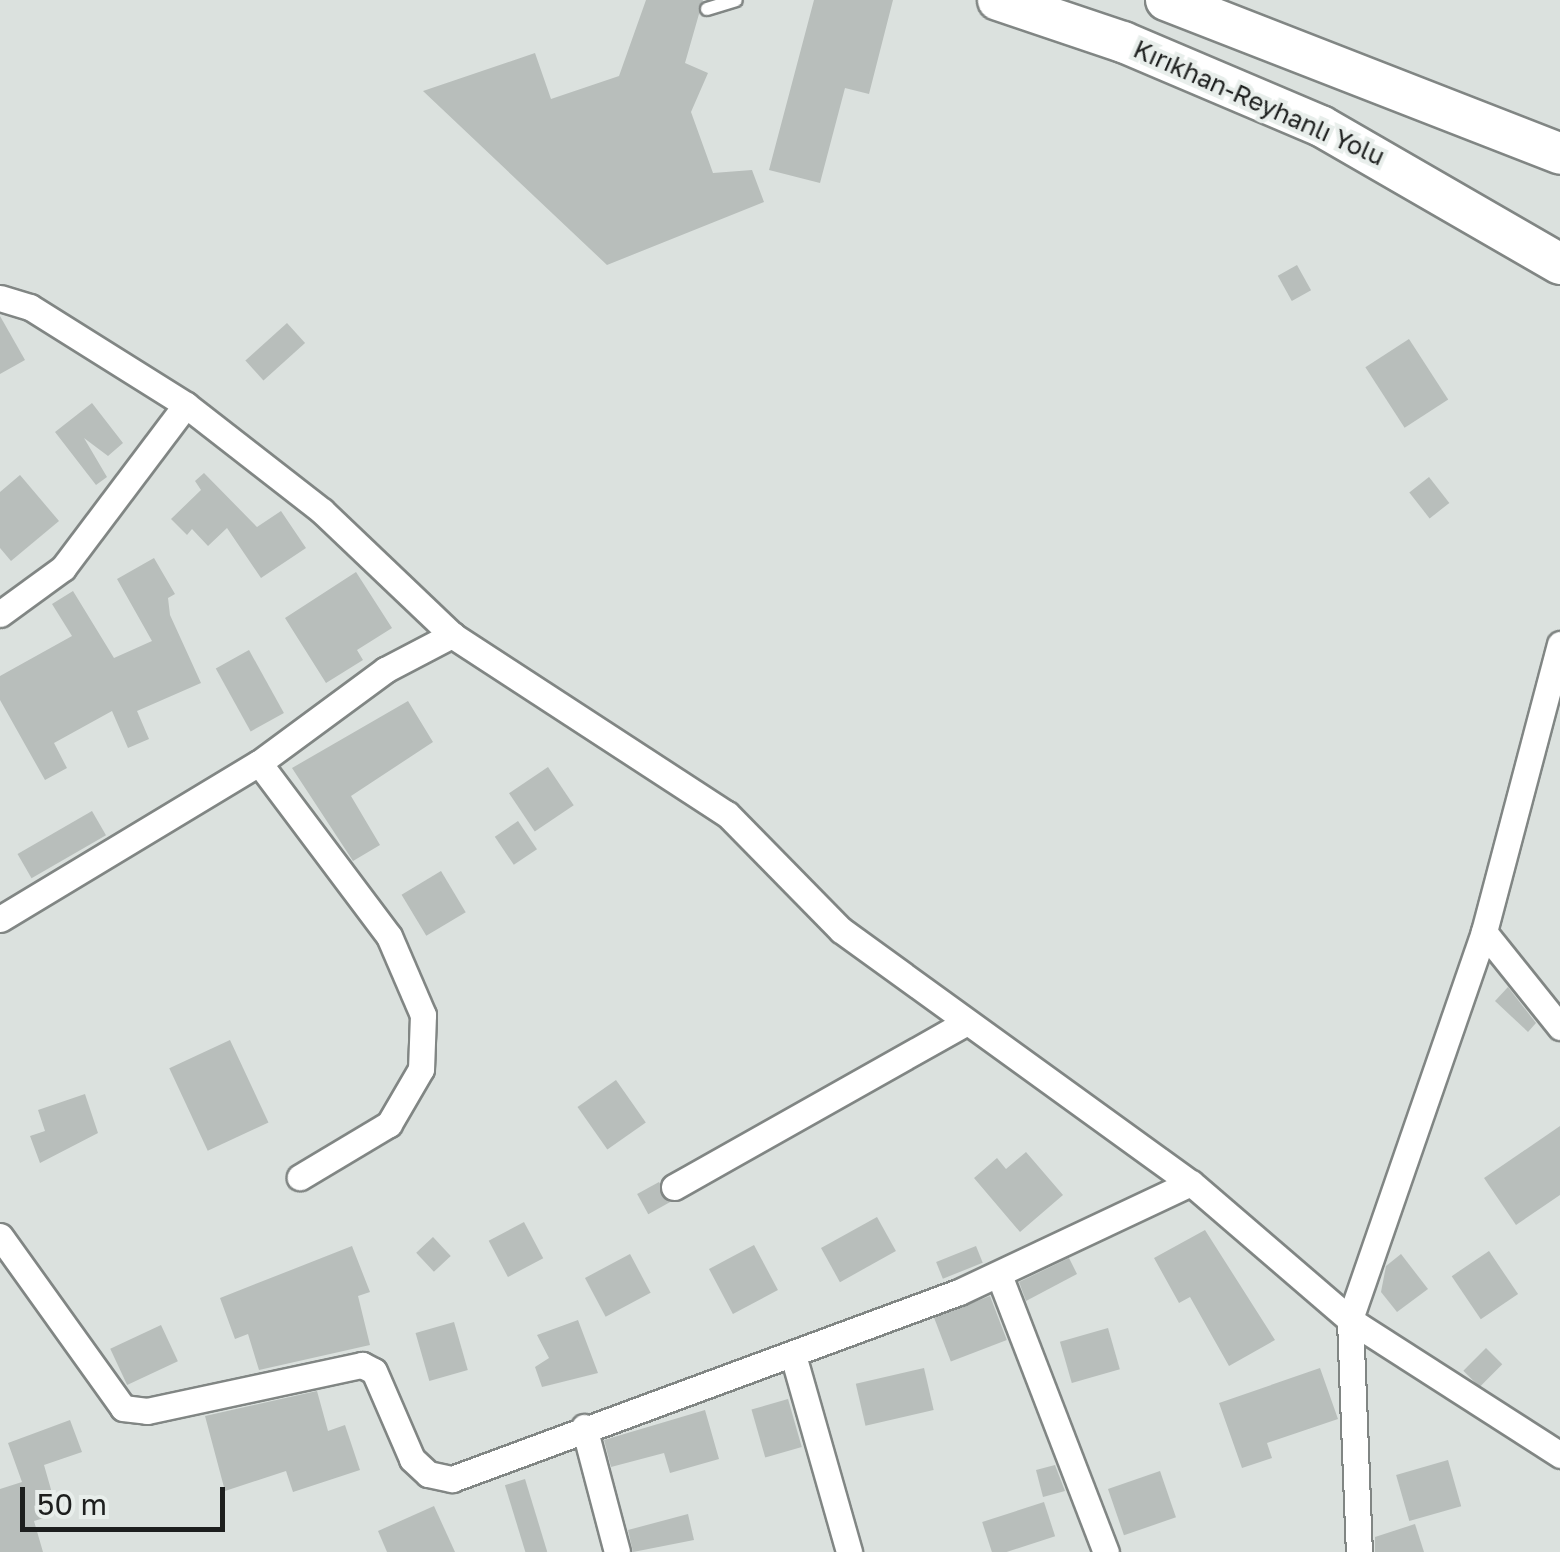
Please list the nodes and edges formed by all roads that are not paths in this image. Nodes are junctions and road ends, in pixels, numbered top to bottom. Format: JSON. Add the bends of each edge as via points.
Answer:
{"nodes":[{"id":1,"x":736,"y":0,"type":"edge"},
{"id":2,"x":998,"y":0,"type":"edge"},
{"id":3,"x":1166,"y":0,"type":"edge"},
{"id":4,"x":707,"y":8,"type":"dead end"},
{"id":5,"x":1560,"y":154,"type":"edge"},
{"id":6,"x":1560,"y":264,"type":"edge"},
{"id":7,"x":0,"y":298,"type":"edge"},
{"id":8,"x":186,"y":405,"type":"junction"},
{"id":9,"x":0,"y":614,"type":"edge"},
{"id":10,"x":452,"y":635,"type":"junction"},
{"id":11,"x":1560,"y":644,"type":"edge"},
{"id":12,"x":258,"y":763,"type":"junction"},
{"id":13,"x":0,"y":919,"type":"edge"},
{"id":14,"x":1484,"y":932,"type":"junction"},
{"id":15,"x":962,"y":1024,"type":"junction"},
{"id":16,"x":1560,"y":1027,"type":"edge"},
{"id":17,"x":300,"y":1177,"type":"dead end"},
{"id":18,"x":1191,"y":1184,"type":"junction"},
{"id":19,"x":674,"y":1187,"type":"dead end"},
{"id":20,"x":0,"y":1236,"type":"edge"},
{"id":21,"x":999,"y":1275,"type":"junction"},
{"id":22,"x":1350,"y":1320,"type":"junction"},
{"id":23,"x":793,"y":1356,"type":"junction"},
{"id":24,"x":584,"y":1427,"type":"junction"},
{"id":25,"x":1560,"y":1455,"type":"edge"},
{"id":26,"x":617,"y":1552,"type":"edge"},
{"id":27,"x":849,"y":1552,"type":"edge"},
{"id":28,"x":1106,"y":1552,"type":"edge"},
{"id":29,"x":1360,"y":1552,"type":"edge"}],
"edges":[{"from":1,"to":4,"type":"lane"},
{"from":2,"to":6,"type":"highway","name":"Kırıkhan-Reyhanlı Yolu","via":[[1123,42],[1321,126]]},
{"from":3,"to":5,"type":"highway"},
{"from":7,"to":8,"type":"street","via":[[30,307]]},
{"from":8,"to":9,"type":"street","via":[[63,568]]},
{"from":8,"to":10,"type":"street","via":[[322,511]]},
{"from":10,"to":12,"type":"street","via":[[385,670]]},
{"from":10,"to":15,"type":"street","via":[[727,814],[841,930]]},
{"from":11,"to":14,"type":"street"},
{"from":12,"to":13,"type":"street"},
{"from":12,"to":17,"type":"street","via":[[390,936],[423,1015],[421,1069],[388,1124]]},
{"from":14,"to":16,"type":"street"},
{"from":14,"to":22,"type":"street"},
{"from":15,"to":18,"type":"street"},
{"from":15,"to":19,"type":"street"},
{"from":18,"to":21,"type":"street"},
{"from":18,"to":22,"type":"street"},
{"from":20,"to":24,"type":"street","via":[[110,1400],[132,1412],[362,1365],[374,1371],[412,1459],[428,1474],[452,1479]]},
{"from":21,"to":23,"type":"street"},
{"from":21,"to":28,"type":"street"},
{"from":22,"to":25,"type":"street"},
{"from":22,"to":29,"type":"street"},
{"from":23,"to":24,"type":"street"},
{"from":23,"to":27,"type":"street"},
{"from":24,"to":26,"type":"street"}]}
